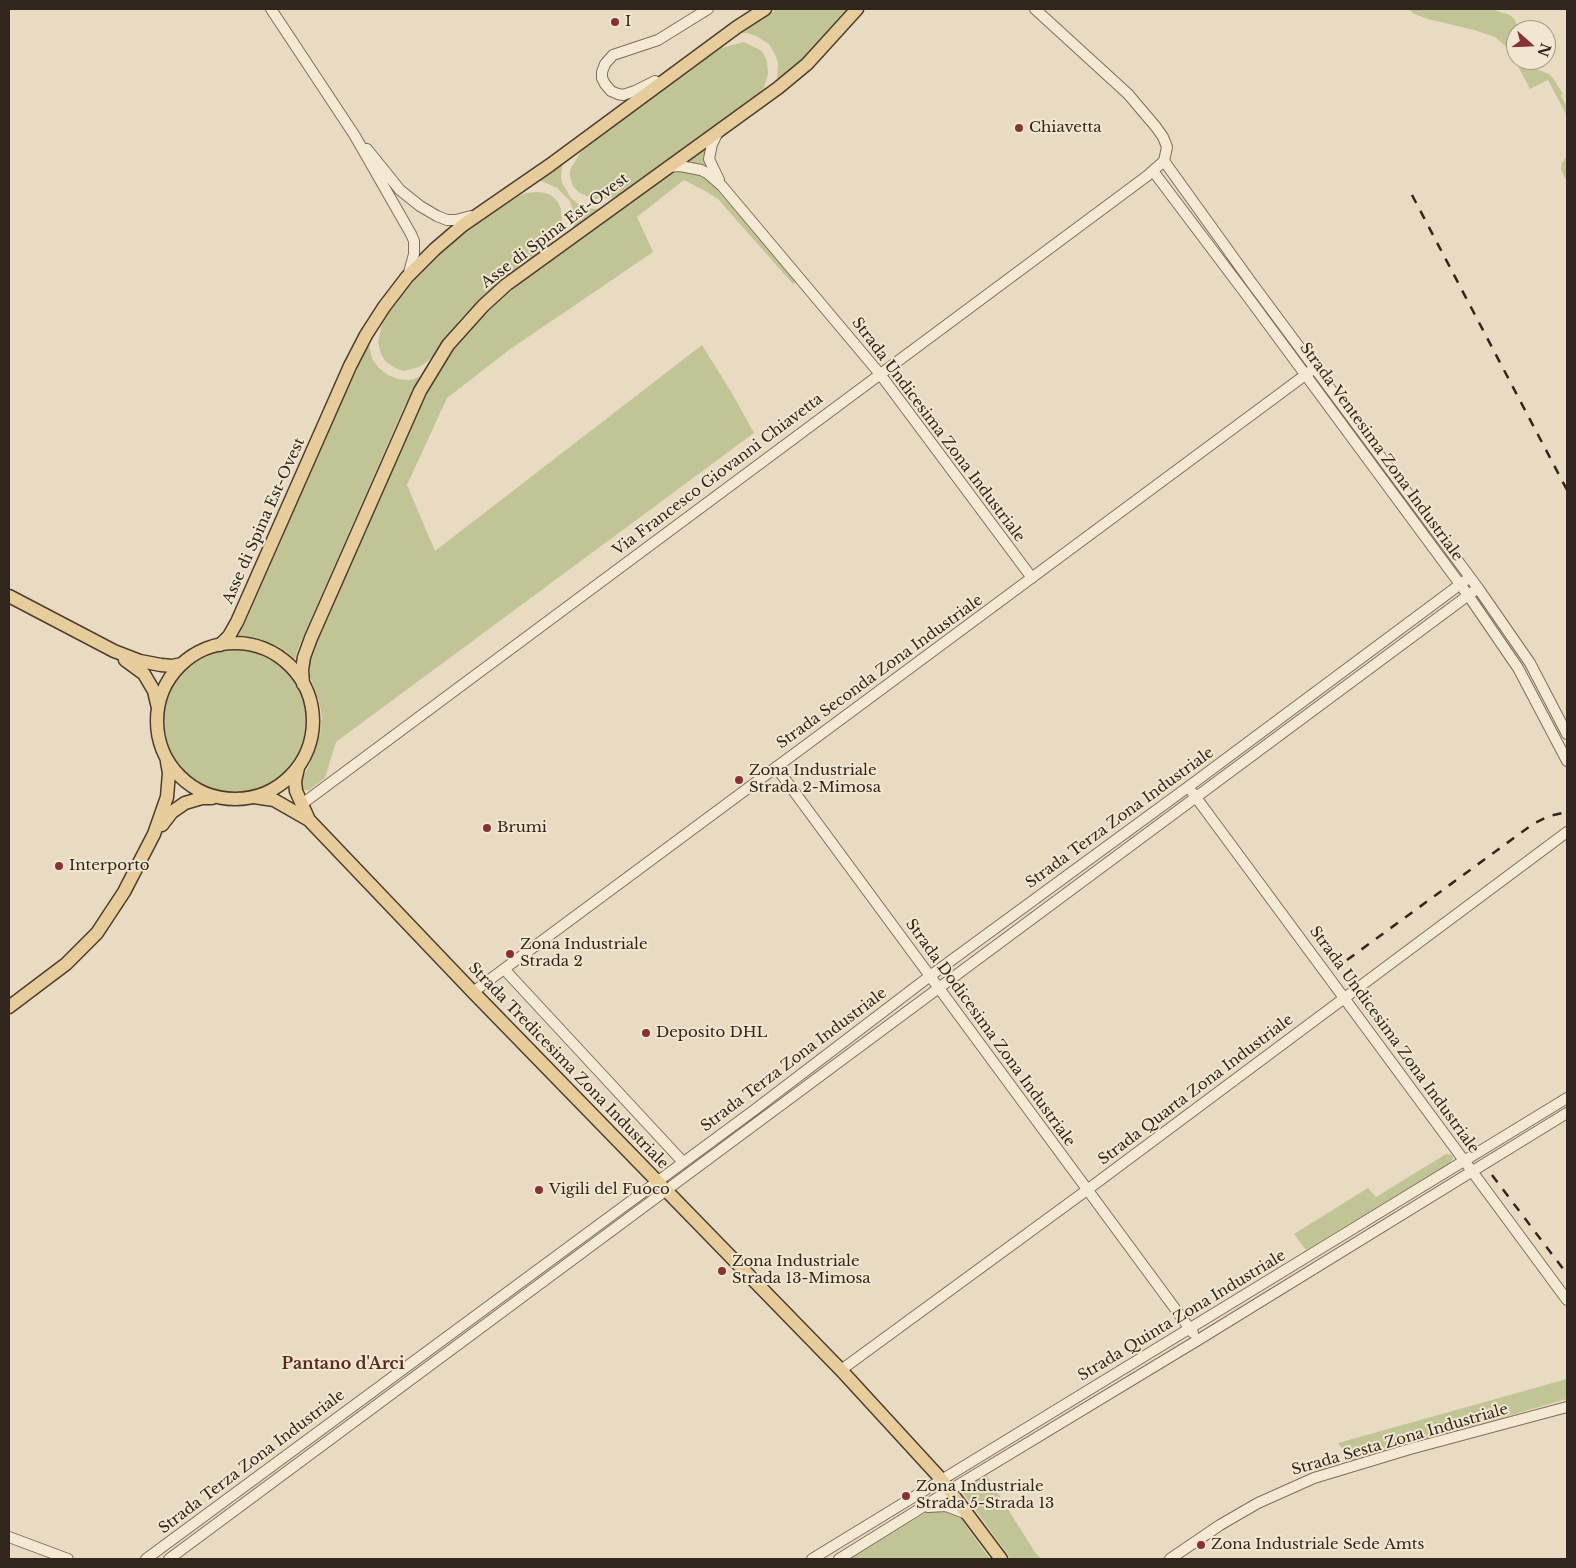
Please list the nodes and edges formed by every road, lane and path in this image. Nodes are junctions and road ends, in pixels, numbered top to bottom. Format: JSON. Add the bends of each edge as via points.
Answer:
{"nodes":[{"id":1,"x":271,"y":9,"type":"edge"},
{"id":2,"x":708,"y":9,"type":"edge"},
{"id":3,"x":765,"y":9,"type":"edge"},
{"id":4,"x":857,"y":9,"type":"edge"},
{"id":5,"x":1035,"y":9,"type":"edge"},
{"id":6,"x":711,"y":47,"type":"junction"},
{"id":7,"x":720,"y":130,"type":"junction"},
{"id":8,"x":355,"y":136,"type":"junction"},
{"id":9,"x":1164,"y":161,"type":"junction"},
{"id":10,"x":668,"y":167,"type":"junction"},
{"id":11,"x":1154,"y":171,"type":"junction"},
{"id":12,"x":722,"y":186,"type":"junction"},
{"id":13,"x":487,"y":208,"type":"junction"},
{"id":14,"x":407,"y":277,"type":"junction"},
{"id":15,"x":1316,"y":368,"type":"junction"},
{"id":16,"x":880,"y":374,"type":"junction"},
{"id":17,"x":1305,"y":375,"type":"junction"},
{"id":18,"x":1401,"y":483,"type":"junction"},
{"id":19,"x":1391,"y":491,"type":"junction"},
{"id":20,"x":1435,"y":530,"type":"junction"},
{"id":21,"x":1425,"y":537,"type":"junction"},
{"id":22,"x":1470,"y":577,"type":"junction"},
{"id":23,"x":1032,"y":578,"type":"junction"},
{"id":24,"x":1460,"y":584,"type":"junction"},
{"id":25,"x":1478,"y":588,"type":"junction"},
{"id":26,"x":9,"y":596,"type":"edge"},
{"id":27,"x":1468,"y":596,"type":"junction"},
{"id":28,"x":1430,"y":607,"type":"junction"},
{"id":29,"x":1438,"y":618,"type":"junction"},
{"id":30,"x":220,"y":644,"type":"junction"},
{"id":31,"x":114,"y":651,"type":"junction"},
{"id":32,"x":1371,"y":652,"type":"junction"},
{"id":33,"x":1378,"y":662,"type":"junction"},
{"id":34,"x":182,"y":664,"type":"junction"},
{"id":35,"x":303,"y":684,"type":"junction"},
{"id":36,"x":158,"y":708,"type":"junction"},
{"id":37,"x":1560,"y":721,"type":"junction"},
{"id":38,"x":1549,"y":728,"type":"junction"},
{"id":39,"x":1567,"y":734,"type":"edge"},
{"id":40,"x":166,"y":758,"type":"junction"},
{"id":41,"x":1567,"y":761,"type":"edge"},
{"id":42,"x":1222,"y":762,"type":"junction"},
{"id":43,"x":299,"y":765,"type":"junction"},
{"id":44,"x":776,"y":767,"type":"junction"},
{"id":45,"x":1230,"y":772,"type":"junction"},
{"id":46,"x":1188,"y":787,"type":"junction"},
{"id":47,"x":254,"y":797,"type":"junction"},
{"id":48,"x":218,"y":798,"type":"junction"},
{"id":49,"x":1196,"y":798,"type":"junction"},
{"id":50,"x":302,"y":804,"type":"junction"},
{"id":51,"x":309,"y":820,"type":"junction"},
{"id":52,"x":1567,"y":832,"type":"edge"},
{"id":53,"x":154,"y":834,"type":"junction"},
{"id":54,"x":1046,"y":891,"type":"junction"},
{"id":55,"x":1054,"y":902,"type":"junction"},
{"id":56,"x":504,"y":969,"type":"junction"},
{"id":57,"x":930,"y":976,"type":"junction"},
{"id":58,"x":938,"y":988,"type":"junction"},
{"id":59,"x":473,"y":992,"type":"junction"},
{"id":60,"x":1344,"y":998,"type":"junction"},
{"id":61,"x":9,"y":1007,"type":"edge"},
{"id":62,"x":1567,"y":1098,"type":"edge"},
{"id":63,"x":753,"y":1111,"type":"junction"},
{"id":64,"x":1567,"y":1113,"type":"edge"},
{"id":65,"x":760,"y":1122,"type":"junction"},
{"id":66,"x":1464,"y":1161,"type":"junction"},
{"id":67,"x":683,"y":1162,"type":"junction"},
{"id":68,"x":1472,"y":1171,"type":"junction"},
{"id":69,"x":656,"y":1182,"type":"junction"},
{"id":70,"x":1088,"y":1190,"type":"junction"},
{"id":71,"x":666,"y":1191,"type":"junction"},
{"id":72,"x":1567,"y":1300,"type":"edge"},
{"id":73,"x":1236,"y":1301,"type":"junction"},
{"id":74,"x":1243,"y":1312,"type":"junction"},
{"id":75,"x":1190,"y":1329,"type":"junction"},
{"id":76,"x":1198,"y":1340,"type":"junction"},
{"id":77,"x":410,"y":1364,"type":"junction"},
{"id":78,"x":841,"y":1370,"type":"junction"},
{"id":79,"x":417,"y":1375,"type":"junction"},
{"id":80,"x":1567,"y":1407,"type":"edge"},
{"id":81,"x":942,"y":1479,"type":"junction"},
{"id":82,"x":950,"y":1490,"type":"junction"},
{"id":83,"x":922,"y":1508,"type":"junction"},
{"id":84,"x":968,"y":1514,"type":"junction"},
{"id":85,"x":9,"y":1537,"type":"edge"},
{"id":86,"x":68,"y":1559,"type":"edge"},
{"id":87,"x":146,"y":1559,"type":"edge"},
{"id":88,"x":169,"y":1559,"type":"edge"},
{"id":89,"x":812,"y":1559,"type":"edge"},
{"id":90,"x":839,"y":1559,"type":"edge"},
{"id":91,"x":1001,"y":1559,"type":"edge"},
{"id":92,"x":1170,"y":1559,"type":"edge"}],
"edges":[{"from":1,"to":8,"type":"street"},
{"from":2,"to":6,"type":"street","via":[[658,40],[613,55],[605,64],[602,78],[611,91],[624,95],[635,92],[688,56]]},
{"from":3,"to":6,"type":"main road","name":"Asse di Spina Est-Ovest"},
{"from":4,"to":7,"type":"main road","name":"Asse di Spina Est-Ovest","via":[[807,64]]},
{"from":5,"to":9,"type":"street","via":[[1117,83],[1156,126],[1166,147]]},
{"from":6,"to":13,"type":"main road","name":"Asse di Spina Est-Ovest"},
{"from":7,"to":10,"type":"main road","name":"Asse di Spina Est-Ovest"},
{"from":7,"to":12,"type":"street","via":[[709,158]]},
{"from":8,"to":13,"type":"street","via":[[400,190],[437,216],[456,220]]},
{"from":8,"to":14,"type":"street","via":[[414,241]]},
{"from":9,"to":11,"type":"street","name":"Via Francesco Giovanni Chiavetta"},
{"from":9,"to":15,"type":"street","name":"Strada Ventesima Zona Industriale"},
{"from":10,"to":12,"type":"street","via":[[701,170]]},
{"from":10,"to":35,"type":"main road","name":"Asse di Spina Est-Ovest","via":[[506,285],[448,345],[413,405],[311,638],[304,657]]},
{"from":11,"to":16,"type":"street","name":"Via Francesco Giovanni Chiavetta"},
{"from":11,"to":17,"type":"street","name":"Strada Ventesima Zona Industriale"},
{"from":12,"to":16,"type":"street","name":"Strada Undicesima Zona Industriale"},
{"from":13,"to":14,"type":"main road","name":"Asse di Spina Est-Ovest","via":[[462,225]]},
{"from":14,"to":30,"type":"main road","name":"Asse di Spina Est-Ovest","via":[[384,307],[354,358],[237,622]]},
{"from":15,"to":17,"type":"street","name":"Strada Seconda Zona Industriale"},
{"from":15,"to":18,"type":"street","name":"Strada Ventesima Zona Industriale"},
{"from":16,"to":23,"type":"street","name":"Strada Undicesima Zona Industriale"},
{"from":16,"to":50,"type":"street","name":"Via Francesco Giovanni Chiavetta"},
{"from":17,"to":19,"type":"street","name":"Strada Ventesima Zona Industriale"},
{"from":17,"to":23,"type":"street","name":"Strada Seconda Zona Industriale"},
{"from":18,"to":19,"type":"street"},
{"from":18,"to":20,"type":"street","name":"Strada Ventesima Zona Industriale"},
{"from":19,"to":21,"type":"street","name":"Strada Ventesima Zona Industriale"},
{"from":20,"to":21,"type":"street"},
{"from":20,"to":22,"type":"street","name":"Strada Ventesima Zona Industriale"},
{"from":21,"to":24,"type":"street","name":"Strada Ventesima Zona Industriale"},
{"from":22,"to":24,"type":"street","name":"Strada Terza Zona Industriale"},
{"from":22,"to":25,"type":"street","name":"Strada Ventesima Zona Industriale"},
{"from":23,"to":44,"type":"street","name":"Strada Seconda Zona Industriale"},
{"from":24,"to":27,"type":"street","name":"Strada Ventesima Zona Industriale"},
{"from":24,"to":28,"type":"street","name":"Strada Terza Zona Industriale"},
{"from":25,"to":27,"type":"street","name":"Strada Terza Zona Industriale"},
{"from":25,"to":37,"type":"street","name":"Strada Ventesima Zona Industriale","via":[[1530,663]]},
{"from":26,"to":31,"type":"main road"},
{"from":27,"to":29,"type":"street","name":"Strada Terza Zona Industriale"},
{"from":27,"to":38,"type":"street","name":"Strada Ventesima Zona Industriale","via":[[1518,668]]},
{"from":28,"to":29,"type":"street"},
{"from":28,"to":32,"type":"street","name":"Strada Terza Zona Industriale"},
{"from":29,"to":33,"type":"street","name":"Strada Terza Zona Industriale"},
{"from":30,"to":34,"type":"main road","via":[[197,653]]},
{"from":30,"to":35,"type":"main road","via":[[245,644],[268,651],[288,665]]},
{"from":31,"to":34,"type":"main road","via":[[140,661],[172,666]]},
{"from":31,"to":36,"type":"main road","via":[[144,674],[154,691]]},
{"from":32,"to":33,"type":"street"},
{"from":32,"to":42,"type":"street","name":"Strada Terza Zona Industriale"},
{"from":33,"to":45,"type":"street","name":"Strada Terza Zona Industriale"},
{"from":34,"to":36,"type":"main road","via":[[166,684]]},
{"from":35,"to":43,"type":"main road","via":[[310,701],[312,725],[309,743]]},
{"from":36,"to":40,"type":"main road","via":[[158,736]]},
{"from":37,"to":38,"type":"street"},
{"from":37,"to":39,"type":"street","name":"Strada Ventesima Zona Industriale"},
{"from":38,"to":41,"type":"street","name":"Strada Ventesima Zona Industriale"},
{"from":40,"to":48,"type":"main road","via":[[186,782]]},
{"from":40,"to":53,"type":"main road","via":[[169,787]]},
{"from":42,"to":45,"type":"street"},
{"from":42,"to":46,"type":"street","name":"Strada Terza Zona Industriale"},
{"from":43,"to":47,"type":"main road","via":[[277,787]]},
{"from":43,"to":50,"type":"main road","via":[[295,781]]},
{"from":44,"to":56,"type":"street","name":"Strada Seconda Zona Industriale"},
{"from":44,"to":57,"type":"street","name":"Strada Dodicesima Zona Industriale"},
{"from":45,"to":49,"type":"street","name":"Strada Terza Zona Industriale"},
{"from":46,"to":49,"type":"street","name":"Strada Undicesima Zona Industriale"},
{"from":46,"to":54,"type":"street","name":"Strada Terza Zona Industriale"},
{"from":47,"to":48,"type":"main road"},
{"from":47,"to":51,"type":"main road","via":[[274,800]]},
{"from":48,"to":53,"type":"main road","via":[[185,803],[172,812]]},
{"from":49,"to":55,"type":"street","name":"Strada Terza Zona Industriale"},
{"from":49,"to":60,"type":"street","name":"Strada Undicesima Zona Industriale"},
{"from":50,"to":51,"type":"main road"},
{"from":51,"to":59,"type":"main road","name":"Strada Tredicesima Zona Industriale"},
{"from":52,"to":60,"type":"street","name":"Strada Quarta Zona Industriale"},
{"from":53,"to":61,"type":"main road","via":[[124,892],[97,933],[66,964]]},
{"from":54,"to":55,"type":"street"},
{"from":54,"to":57,"type":"street","name":"Strada Terza Zona Industriale"},
{"from":55,"to":58,"type":"street","name":"Strada Terza Zona Industriale"},
{"from":56,"to":59,"type":"street","name":"Strada Seconda Zona Industriale"},
{"from":56,"to":67,"type":"street"},
{"from":57,"to":58,"type":"street","name":"Strada Dodicesima Zona Industriale"},
{"from":57,"to":63,"type":"street","name":"Strada Terza Zona Industriale"},
{"from":58,"to":65,"type":"street","name":"Strada Terza Zona Industriale"},
{"from":58,"to":70,"type":"street","name":"Strada Dodicesima Zona Industriale"},
{"from":59,"to":69,"type":"main road","name":"Strada Tredicesima Zona Industriale"},
{"from":60,"to":66,"type":"street","name":"Strada Undicesima Zona Industriale"},
{"from":60,"to":70,"type":"street","name":"Strada Quarta Zona Industriale"},
{"from":62,"to":66,"type":"street","name":"Strada Quinta Zona Industriale"},
{"from":63,"to":65,"type":"street"},
{"from":63,"to":67,"type":"street","name":"Strada Terza Zona Industriale"},
{"from":64,"to":68,"type":"street","name":"Strada Quinta Zona Industriale"},
{"from":65,"to":71,"type":"street","name":"Strada Terza Zona Industriale"},
{"from":66,"to":68,"type":"street","name":"Strada Undicesima Zona Industriale"},
{"from":66,"to":73,"type":"street","name":"Strada Quinta Zona Industriale"},
{"from":67,"to":69,"type":"street","name":"Strada Terza Zona Industriale"},
{"from":68,"to":72,"type":"street","name":"Strada Undicesima Zona Industriale"},
{"from":68,"to":74,"type":"street","name":"Strada Quinta Zona Industriale"},
{"from":69,"to":71,"type":"main road","name":"Strada Tredicesima Zona Industriale"},
{"from":69,"to":77,"type":"street","name":"Strada Terza Zona Industriale"},
{"from":70,"to":75,"type":"street","name":"Strada Dodicesima Zona Industriale"},
{"from":70,"to":78,"type":"street","name":"Strada Quarta Zona Industriale"},
{"from":71,"to":78,"type":"main road","name":"Strada Tredicesima Zona Industriale"},
{"from":71,"to":79,"type":"street","name":"Strada Terza Zona Industriale"},
{"from":73,"to":74,"type":"street"},
{"from":73,"to":75,"type":"street","name":"Strada Quinta Zona Industriale"},
{"from":74,"to":76,"type":"street","name":"Strada Quinta Zona Industriale"},
{"from":75,"to":76,"type":"street","name":"Strada Dodicesima Zona Industriale"},
{"from":75,"to":81,"type":"street","name":"Strada Quinta Zona Industriale"},
{"from":76,"to":82,"type":"street","name":"Strada Quinta Zona Industriale"},
{"from":77,"to":79,"type":"street"},
{"from":77,"to":87,"type":"street","name":"Strada Terza Zona Industriale"},
{"from":78,"to":81,"type":"main road","name":"Strada Tredicesima Zona Industriale"},
{"from":79,"to":88,"type":"street","name":"Strada Terza Zona Industriale"},
{"from":80,"to":92,"type":"street","name":"Strada Sesta Zona Industriale","via":[[1410,1449],[1299,1484],[1258,1503]]},
{"from":81,"to":82,"type":"main road","name":"Strada Tredicesima Zona Industriale"},
{"from":81,"to":89,"type":"street","name":"Strada Quinta Zona Industriale"},
{"from":82,"to":83,"type":"street","name":"Strada Quinta Zona Industriale"},
{"from":82,"to":84,"type":"main road","name":"Strada Tredicesima Zona Industriale"},
{"from":83,"to":84,"type":"street","via":[[940,1505]]},
{"from":83,"to":90,"type":"street","name":"Strada Quinta Zona Industriale"},
{"from":84,"to":91,"type":"main road","name":"Strada Tredicesima Zona Industriale"},
{"from":85,"to":86,"type":"street"}]}
